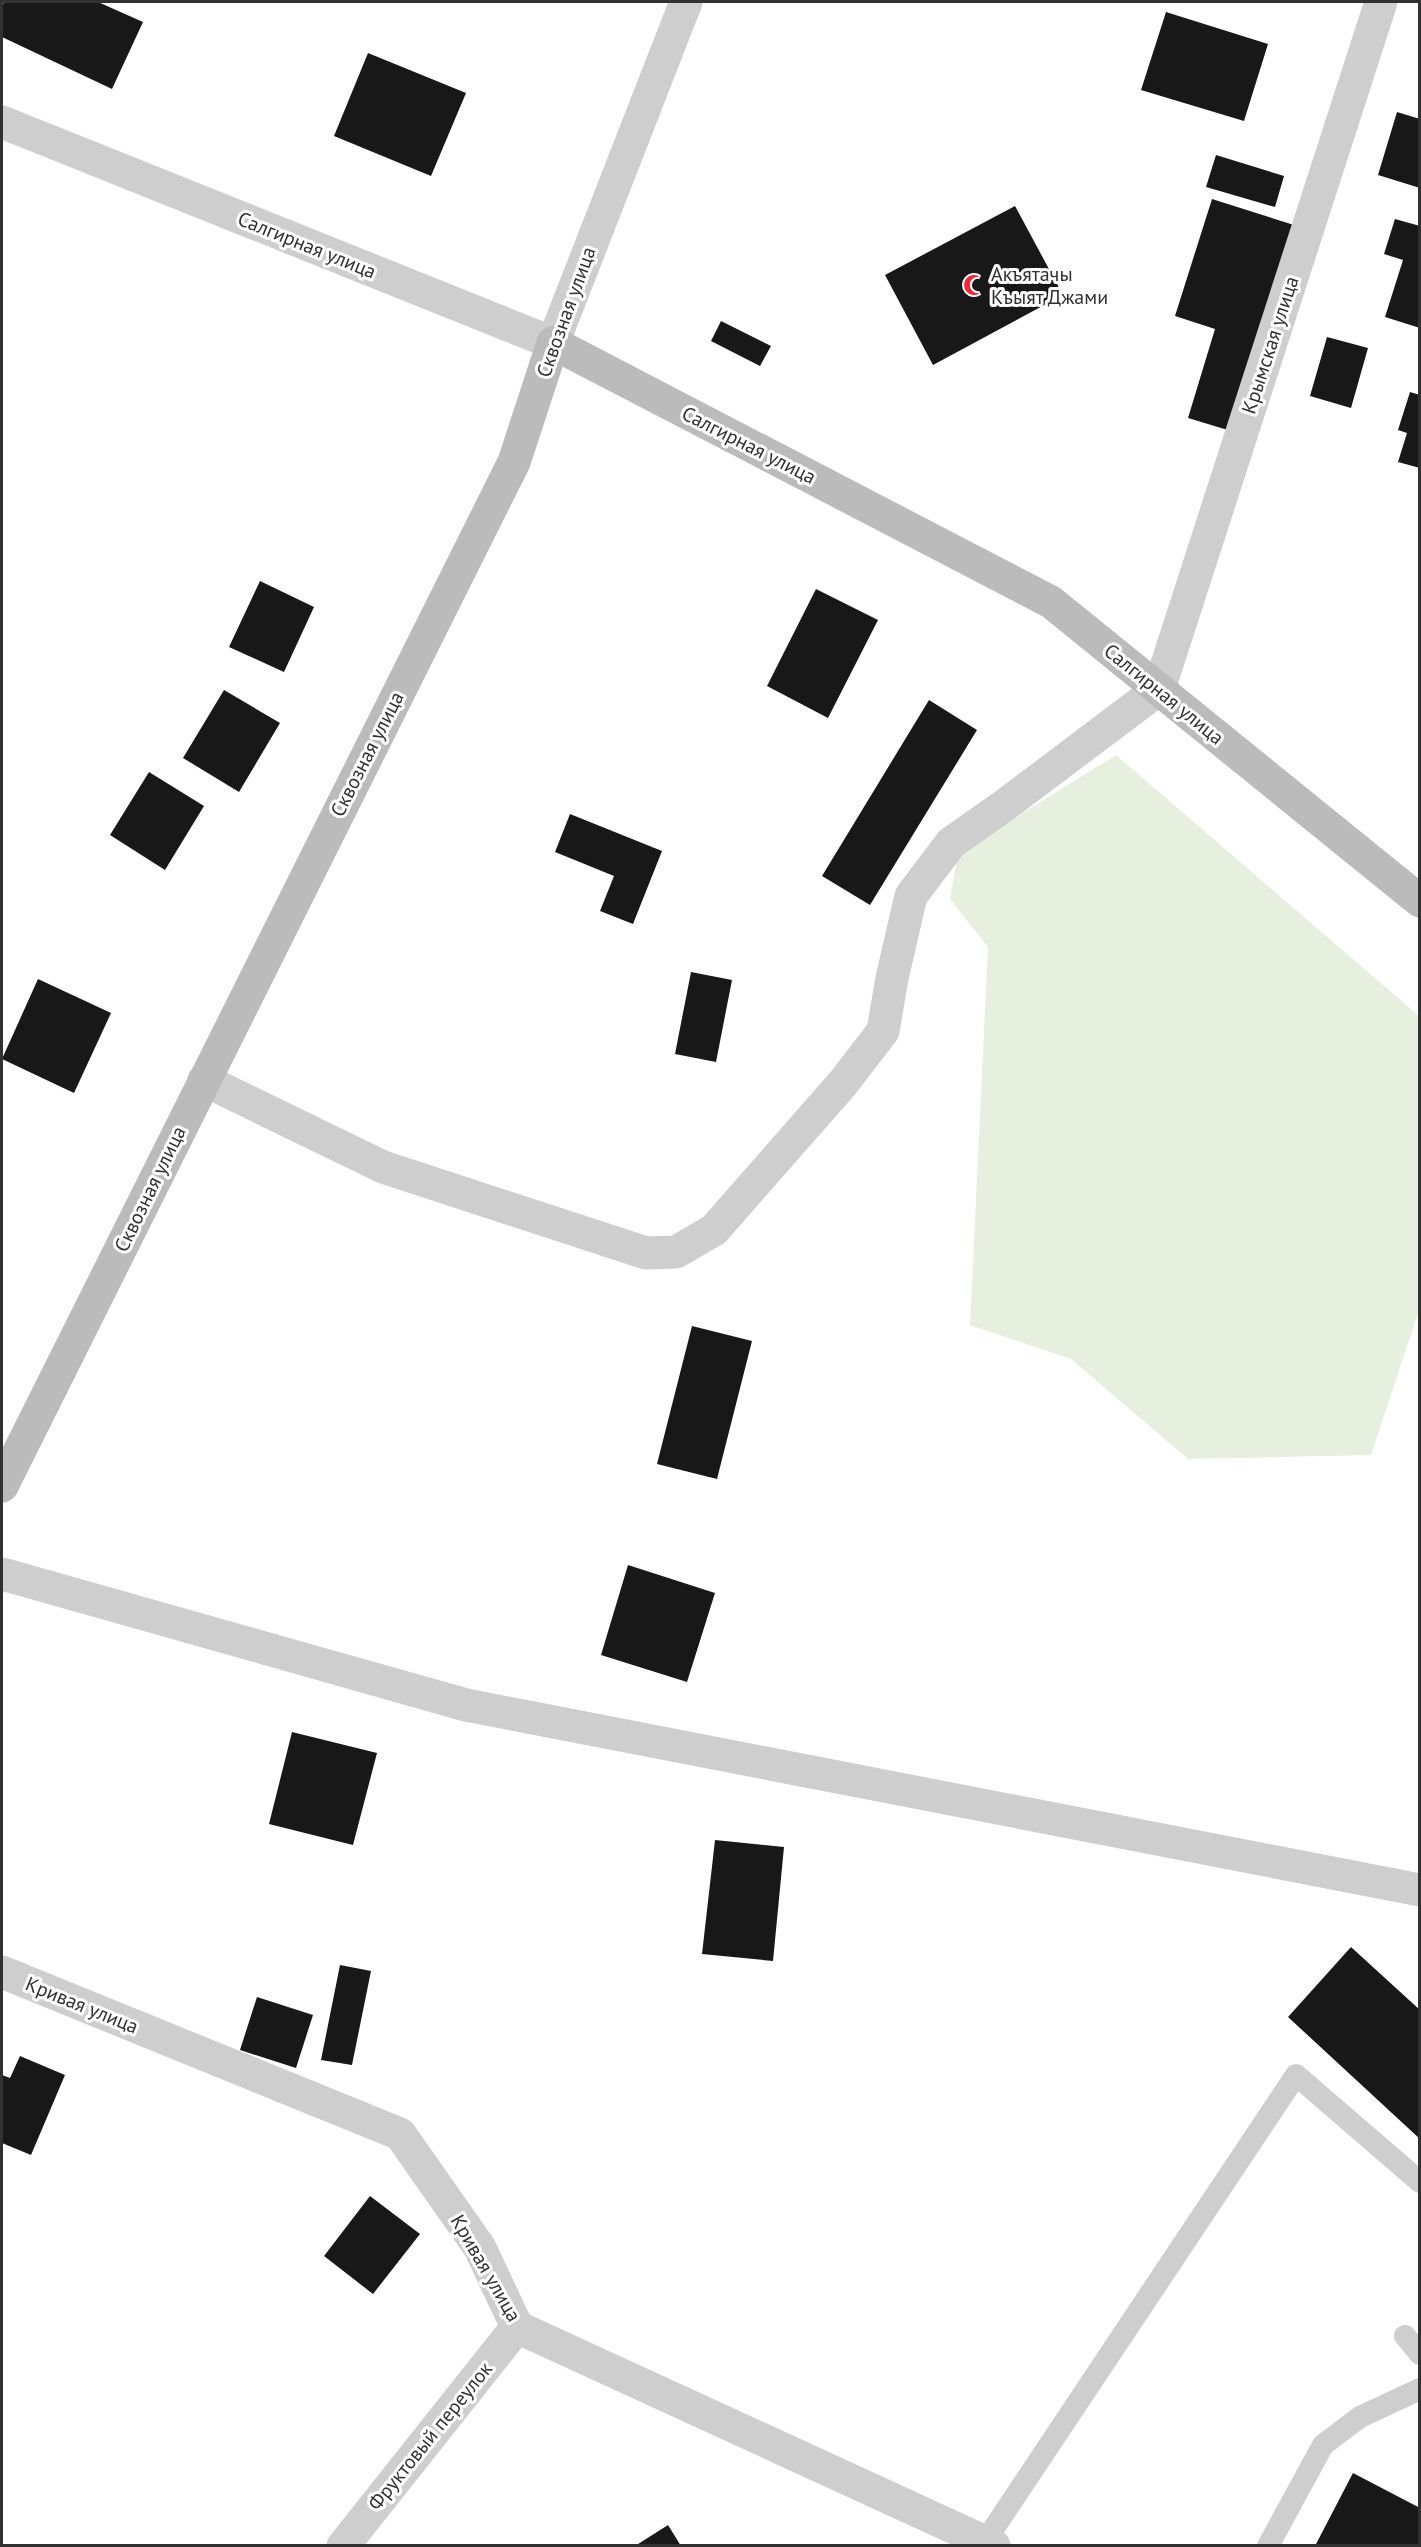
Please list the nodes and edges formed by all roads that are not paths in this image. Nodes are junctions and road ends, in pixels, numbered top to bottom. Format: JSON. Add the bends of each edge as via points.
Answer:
{"nodes":[{"id":1,"x":686,"y":2,"type":"edge"},
{"id":2,"x":1381,"y":2,"type":"edge"},
{"id":3,"x":2,"y":122,"type":"edge"},
{"id":4,"x":553,"y":343,"type":"junction"},
{"id":5,"x":1159,"y":689,"type":"junction"},
{"id":6,"x":1419,"y":901,"type":"edge"},
{"id":7,"x":204,"y":1080,"type":"junction"},
{"id":8,"x":2,"y":1486,"type":"edge"},
{"id":9,"x":2,"y":1574,"type":"edge"},
{"id":10,"x":1419,"y":1890,"type":"edge"},
{"id":11,"x":2,"y":1972,"type":"edge"},
{"id":12,"x":1419,"y":2182,"type":"edge"},
{"id":13,"x":517,"y":2327,"type":"junction"},
{"id":14,"x":1405,"y":2336,"type":"dead end"},
{"id":15,"x":1419,"y":2354,"type":"edge"},
{"id":16,"x":1419,"y":2390,"type":"edge"},
{"id":17,"x":990,"y":2543,"type":"edge"},
{"id":18,"x":343,"y":2546,"type":"edge"},
{"id":19,"x":1268,"y":2546,"type":"edge"}],
"edges":[{"from":1,"to":4,"type":"street","name":"Сквозная улица"},
{"from":2,"to":5,"type":"street","name":"Крымская улица"},
{"from":3,"to":4,"type":"street","name":"Салгирная улица"},
{"from":4,"to":5,"type":"main road","name":"Салгирная улица","via":[[1052,602]]},
{"from":4,"to":7,"type":"main road","name":"Сквозная улица","via":[[514,462]]},
{"from":5,"to":6,"type":"main road","name":"Салгирная улица"},
{"from":5,"to":7,"type":"street","via":[[951,843],[911,896],[884,1030],[843,1083],[714,1230],[676,1252],[646,1253],[383,1167]]},
{"from":7,"to":8,"type":"main road","name":"Сквозная улица"},
{"from":9,"to":10,"type":"street","via":[[466,1705]]},
{"from":11,"to":13,"type":"street","name":"Кривая улица","via":[[400,2134],[480,2248]]},
{"from":12,"to":17,"type":"lane","via":[[1296,2075]]},
{"from":13,"to":17,"type":"street","name":"Кривая улица"},
{"from":13,"to":18,"type":"street","name":"Фруктовый переулок"},
{"from":14,"to":15,"type":"lane"},
{"from":16,"to":19,"type":"lane","via":[[1360,2418],[1323,2445]]}]}
